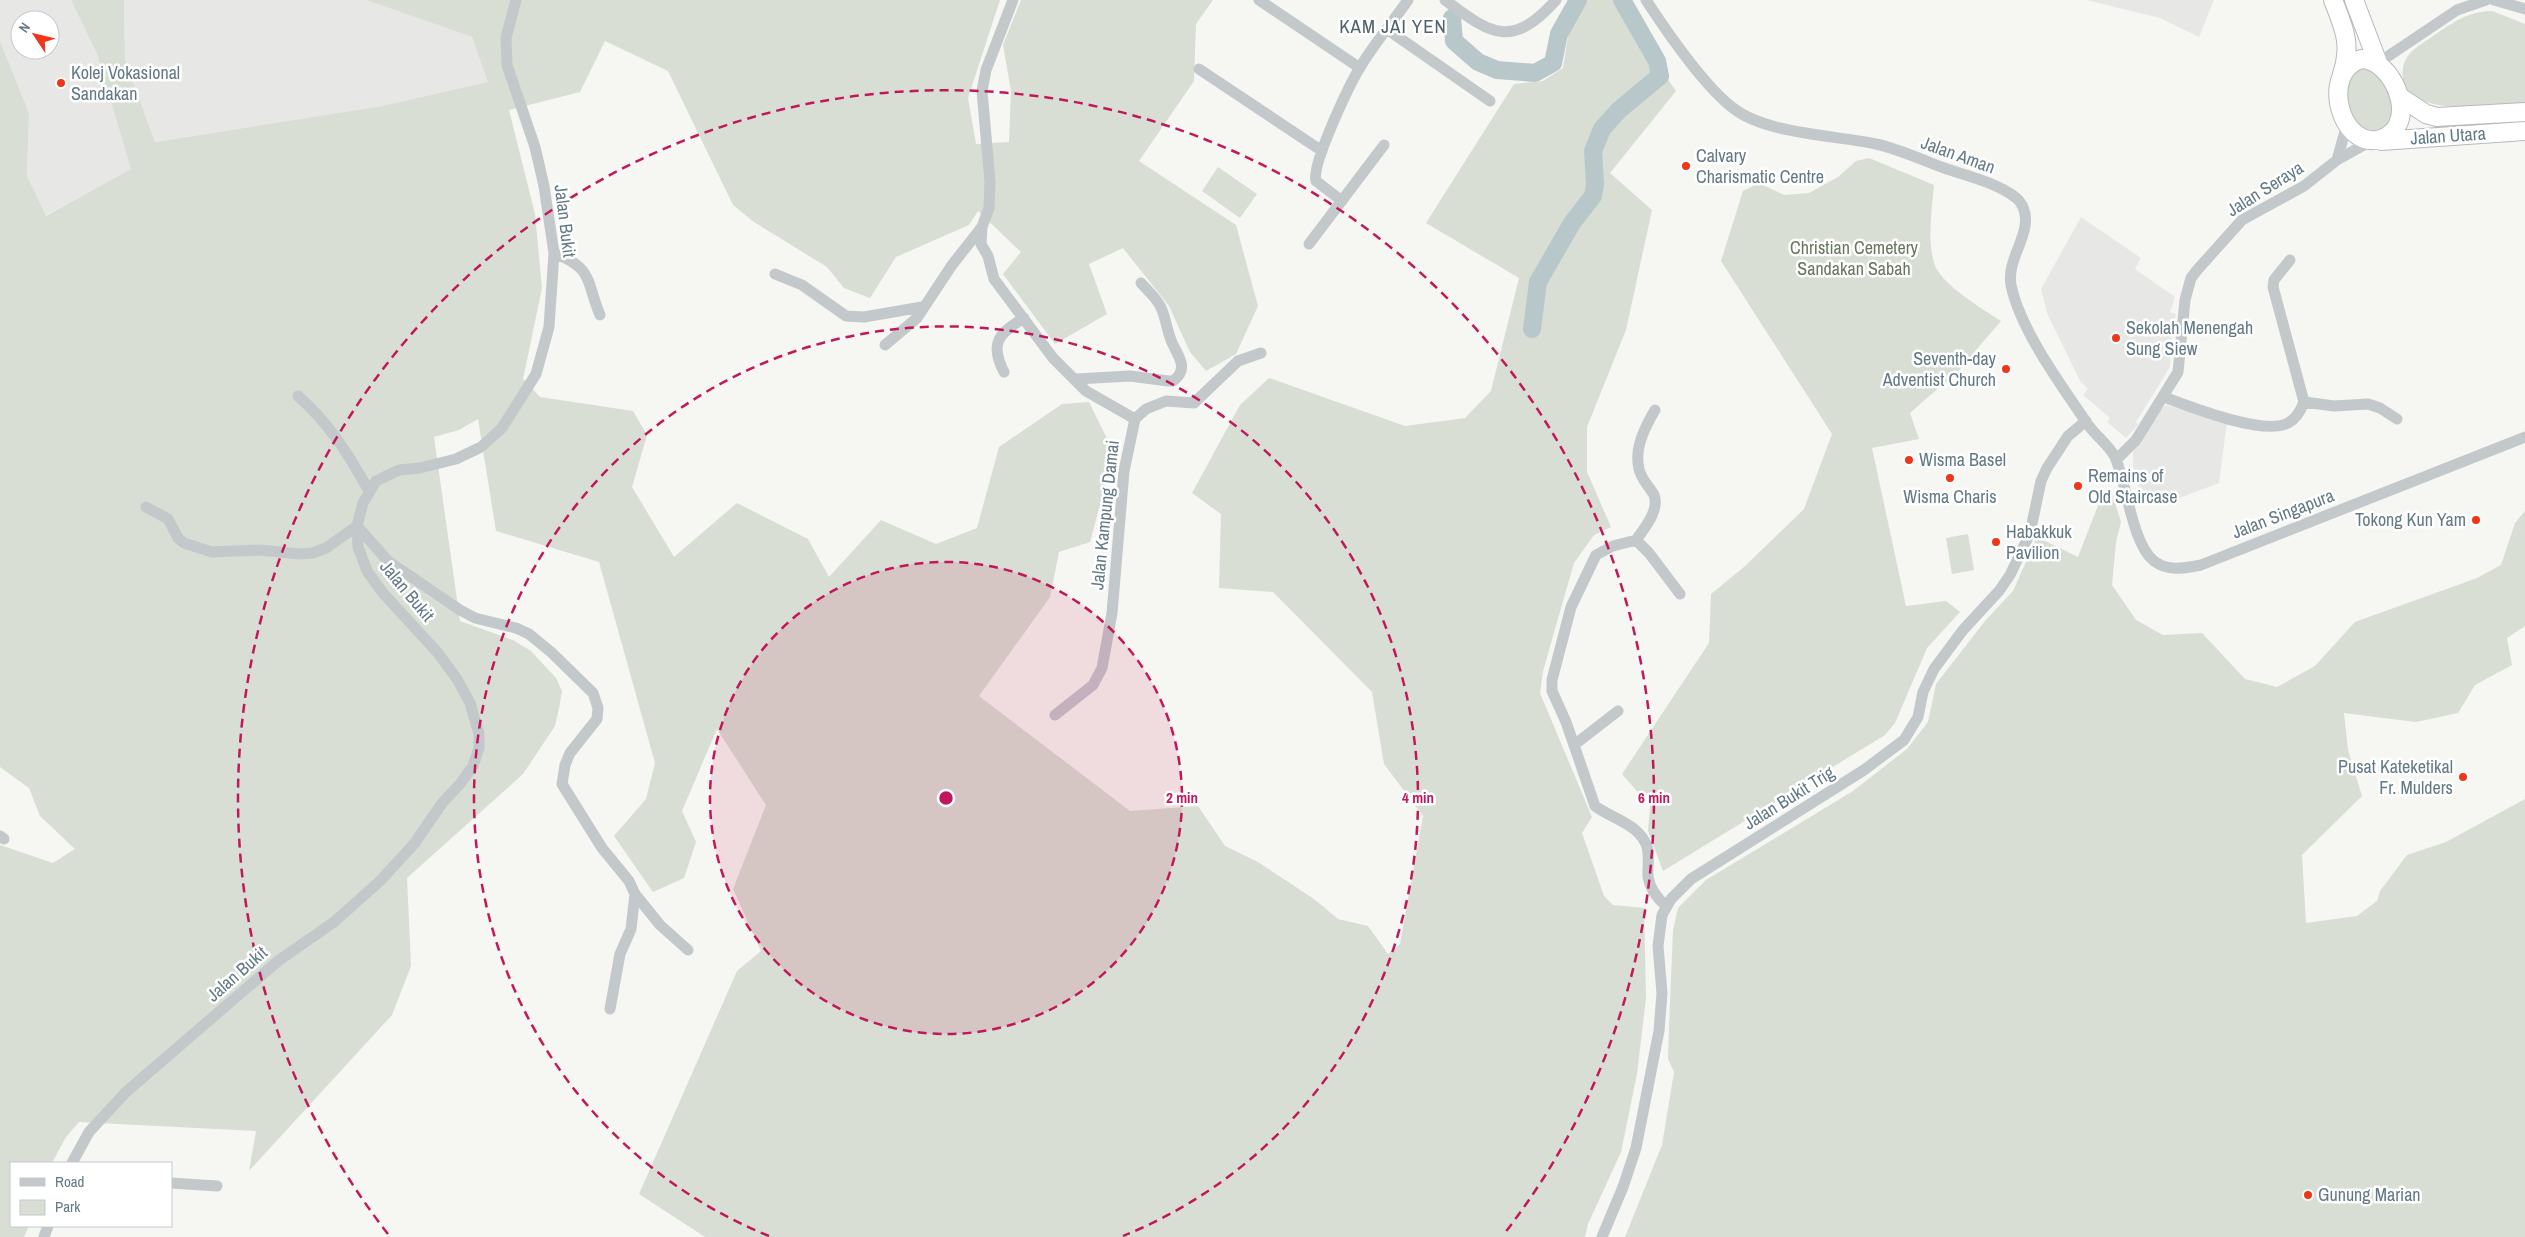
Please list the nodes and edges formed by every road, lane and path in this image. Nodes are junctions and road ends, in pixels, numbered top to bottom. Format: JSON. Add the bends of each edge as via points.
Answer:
{"nodes":[{"id":1,"x":516,"y":0,"type":"edge"},
{"id":2,"x":1013,"y":0,"type":"edge"},
{"id":3,"x":1258,"y":0,"type":"edge"},
{"id":4,"x":1408,"y":0,"type":"edge"},
{"id":5,"x":1445,"y":0,"type":"edge"},
{"id":6,"x":1556,"y":0,"type":"edge"},
{"id":7,"x":1646,"y":0,"type":"edge"},
{"id":8,"x":2333,"y":0,"type":"edge"},
{"id":9,"x":2354,"y":0,"type":"edge"},
{"id":10,"x":2484,"y":0,"type":"edge"},
{"id":11,"x":2494,"y":0,"type":"edge"},
{"id":12,"x":2525,"y":10,"type":"edge"},
{"id":13,"x":1388,"y":30,"type":"junction"},
{"id":14,"x":2378,"y":63,"type":"junction"},
{"id":15,"x":1360,"y":68,"type":"junction"},
{"id":16,"x":1199,"y":69,"type":"dead end"},
{"id":17,"x":2342,"y":74,"type":"junction"},
{"id":18,"x":2400,"y":97,"type":"junction"},
{"id":19,"x":1490,"y":101,"type":"dead end"},
{"id":20,"x":2525,"y":112,"type":"edge"},
{"id":21,"x":2347,"y":124,"type":"junction"},
{"id":22,"x":2525,"y":132,"type":"edge"},
{"id":23,"x":2372,"y":141,"type":"junction"},
{"id":24,"x":1384,"y":145,"type":"dead end"},
{"id":25,"x":1322,"y":151,"type":"junction"},
{"id":26,"x":2337,"y":160,"type":"junction"},
{"id":27,"x":1342,"y":201,"type":"junction"},
{"id":28,"x":982,"y":227,"type":"junction"},
{"id":29,"x":1309,"y":244,"type":"dead end"},
{"id":30,"x":554,"y":253,"type":"junction"},
{"id":31,"x":2290,"y":260,"type":"dead end"},
{"id":32,"x":775,"y":274,"type":"dead end"},
{"id":33,"x":1141,"y":283,"type":"dead end"},
{"id":34,"x":922,"y":307,"type":"junction"},
{"id":35,"x":600,"y":315,"type":"dead end"},
{"id":36,"x":1024,"y":318,"type":"junction"},
{"id":37,"x":885,"y":345,"type":"dead end"},
{"id":38,"x":1261,"y":353,"type":"dead end"},
{"id":39,"x":1004,"y":372,"type":"dead end"},
{"id":40,"x":1076,"y":379,"type":"junction"},
{"id":41,"x":298,"y":396,"type":"dead end"},
{"id":42,"x":2164,"y":397,"type":"junction"},
{"id":43,"x":2304,"y":402,"type":"junction"},
{"id":44,"x":1655,"y":410,"type":"dead end"},
{"id":45,"x":1135,"y":419,"type":"junction"},
{"id":46,"x":2396,"y":420,"type":"dead end"},
{"id":47,"x":2086,"y":421,"type":"junction"},
{"id":48,"x":2525,"y":437,"type":"edge"},
{"id":49,"x":2116,"y":460,"type":"junction"},
{"id":50,"x":368,"y":491,"type":"junction"},
{"id":51,"x":146,"y":507,"type":"dead end"},
{"id":52,"x":357,"y":526,"type":"junction"},
{"id":53,"x":1636,"y":540,"type":"junction"},
{"id":54,"x":1680,"y":594,"type":"dead end"},
{"id":55,"x":1618,"y":711,"type":"dead end"},
{"id":56,"x":1056,"y":715,"type":"dead end"},
{"id":57,"x":1574,"y":745,"type":"junction"},
{"id":58,"x":635,"y":894,"type":"junction"},
{"id":59,"x":1666,"y":906,"type":"junction"},
{"id":60,"x":688,"y":950,"type":"dead end"},
{"id":61,"x":610,"y":1009,"type":"dead end"},
{"id":62,"x":73,"y":1162,"type":"edge"},
{"id":63,"x":172,"y":1183,"type":"edge"},
{"id":64,"x":217,"y":1186,"type":"dead end"},
{"id":65,"x":1602,"y":1237,"type":"edge"}],
"edges":[{"from":1,"to":30,"type":"street","name":"Jalan Bukit","via":[[506,38],[507,65],[535,147]]},
{"from":2,"to":28,"type":"street","via":[[982,86],[981,105],[990,182],[989,208]]},
{"from":3,"to":15,"type":"street"},
{"from":4,"to":13,"type":"street"},
{"from":5,"to":6,"type":"street","via":[[1487,29],[1500,32],[1527,27]]},
{"from":7,"to":47,"type":"street","name":"Jalan Aman","via":[[1733,109],[1775,128],[1879,145],[2016,197],[2026,217],[2010,273],[2012,287],[2032,338]]},
{"from":8,"to":17,"type":"highway","via":[[2348,46]]},
{"from":9,"to":14,"type":"highway"},
{"from":10,"to":14,"type":"street","via":[[2444,18]]},
{"from":11,"to":12,"type":"street"},
{"from":13,"to":15,"type":"street"},
{"from":13,"to":19,"type":"street"},
{"from":14,"to":17,"type":"highway","via":[[2369,59],[2355,61]]},
{"from":14,"to":18,"type":"highway"},
{"from":15,"to":25,"type":"street"},
{"from":16,"to":25,"type":"street"},
{"from":17,"to":21,"type":"highway","via":[[2338,96]]},
{"from":18,"to":20,"type":"highway","name":"Jalan Utara","via":[[2437,118]]},
{"from":18,"to":23,"type":"highway","via":[[2401,114],[2394,130],[2388,136]]},
{"from":21,"to":23,"type":"highway","via":[[2358,135]]},
{"from":21,"to":26,"type":"street"},
{"from":22,"to":23,"type":"highway","name":"Jalan Utara"},
{"from":23,"to":26,"type":"street","name":"Jalan Seraya"},
{"from":24,"to":27,"type":"street"},
{"from":25,"to":27,"type":"street","via":[[1315,171],[1316,180]]},
{"from":26,"to":42,"type":"street","name":"Jalan Seraya","via":[[2304,186],[2242,220],[2191,278],[2184,300],[2180,364]]},
{"from":27,"to":29,"type":"street"},
{"from":28,"to":34,"type":"street"},
{"from":28,"to":36,"type":"street","via":[[981,244],[994,279]]},
{"from":30,"to":35,"type":"street","via":[[566,257],[584,271]]},
{"from":30,"to":50,"type":"street","name":"Jalan Bukit","via":[[549,327],[536,374],[502,428],[481,447],[466,455],[391,473],[376,481]]},
{"from":31,"to":43,"type":"street","via":[[2274,280],[2273,294]]},
{"from":32,"to":34,"type":"street","via":[[802,285],[846,316],[864,317]]},
{"from":33,"to":40,"type":"street","via":[[1162,309],[1172,343],[1180,355],[1180,374],[1173,381],[1130,376]]},
{"from":34,"to":37,"type":"street","via":[[907,329]]},
{"from":36,"to":39,"type":"street","via":[[1006,328],[998,342],[997,357]]},
{"from":36,"to":40,"type":"street","via":[[1053,358]]},
{"from":38,"to":45,"type":"street","name":"Jalan Kampung Damai","via":[[1238,361],[1194,404],[1166,400],[1146,409]]},
{"from":40,"to":45,"type":"street","via":[[1086,391]]},
{"from":41,"to":50,"type":"street","via":[[316,412],[340,442]]},
{"from":42,"to":43,"type":"street","via":[[2192,408],[2263,426],[2289,423],[2300,412]]},
{"from":42,"to":49,"type":"street","name":"Jalan Seraya","via":[[2129,449]]},
{"from":43,"to":46,"type":"street","via":[[2334,406],[2368,404]]},
{"from":44,"to":53,"type":"street","via":[[1644,427],[1638,456],[1640,473],[1654,496],[1655,504]]},
{"from":45,"to":56,"type":"street","name":"Jalan Kampung Damai","via":[[1124,471],[1113,603],[1102,668],[1093,685]]},
{"from":47,"to":49,"type":"street","name":"Jalan Aman"},
{"from":47,"to":59,"type":"street","name":"Jalan Bukit Trig","via":[[2068,436],[2047,468],[2041,481],[2030,533],[2010,574],[1934,669],[1923,692],[1914,726],[1904,740],[1857,776],[1691,879]]},
{"from":48,"to":49,"type":"street","name":"Jalan Singapura","via":[[2202,565],[2176,569],[2154,562],[2141,544]]},
{"from":50,"to":52,"type":"street","name":"Jalan Bukit"},
{"from":51,"to":52,"type":"street","via":[[168,520],[184,544],[212,552],[313,553],[326,548]]},
{"from":52,"to":58,"type":"street","via":[[388,561],[460,610],[475,618],[529,634],[593,693],[598,708],[597,719],[566,760],[562,784]]},
{"from":52,"to":62,"type":"street","name":"Jalan Bukit","via":[[358,547],[367,570],[383,593],[438,653],[470,703],[479,734],[479,748],[473,766],[414,844],[380,881],[334,922],[278,961],[126,1092],[89,1132]]},
{"from":53,"to":54,"type":"street"},
{"from":53,"to":57,"type":"street","via":[[1596,555],[1571,607],[1552,690]]},
{"from":55,"to":57,"type":"street"},
{"from":57,"to":59,"type":"street","via":[[1595,806],[1630,826],[1646,843],[1648,878],[1654,894]]},
{"from":58,"to":60,"type":"street","via":[[660,925]]},
{"from":58,"to":61,"type":"street","via":[[631,928],[620,954]]},
{"from":59,"to":65,"type":"street","name":"Jalan Bukit Trig","via":[[1658,946],[1662,1012],[1636,1148]]},
{"from":63,"to":64,"type":"street"}]}
